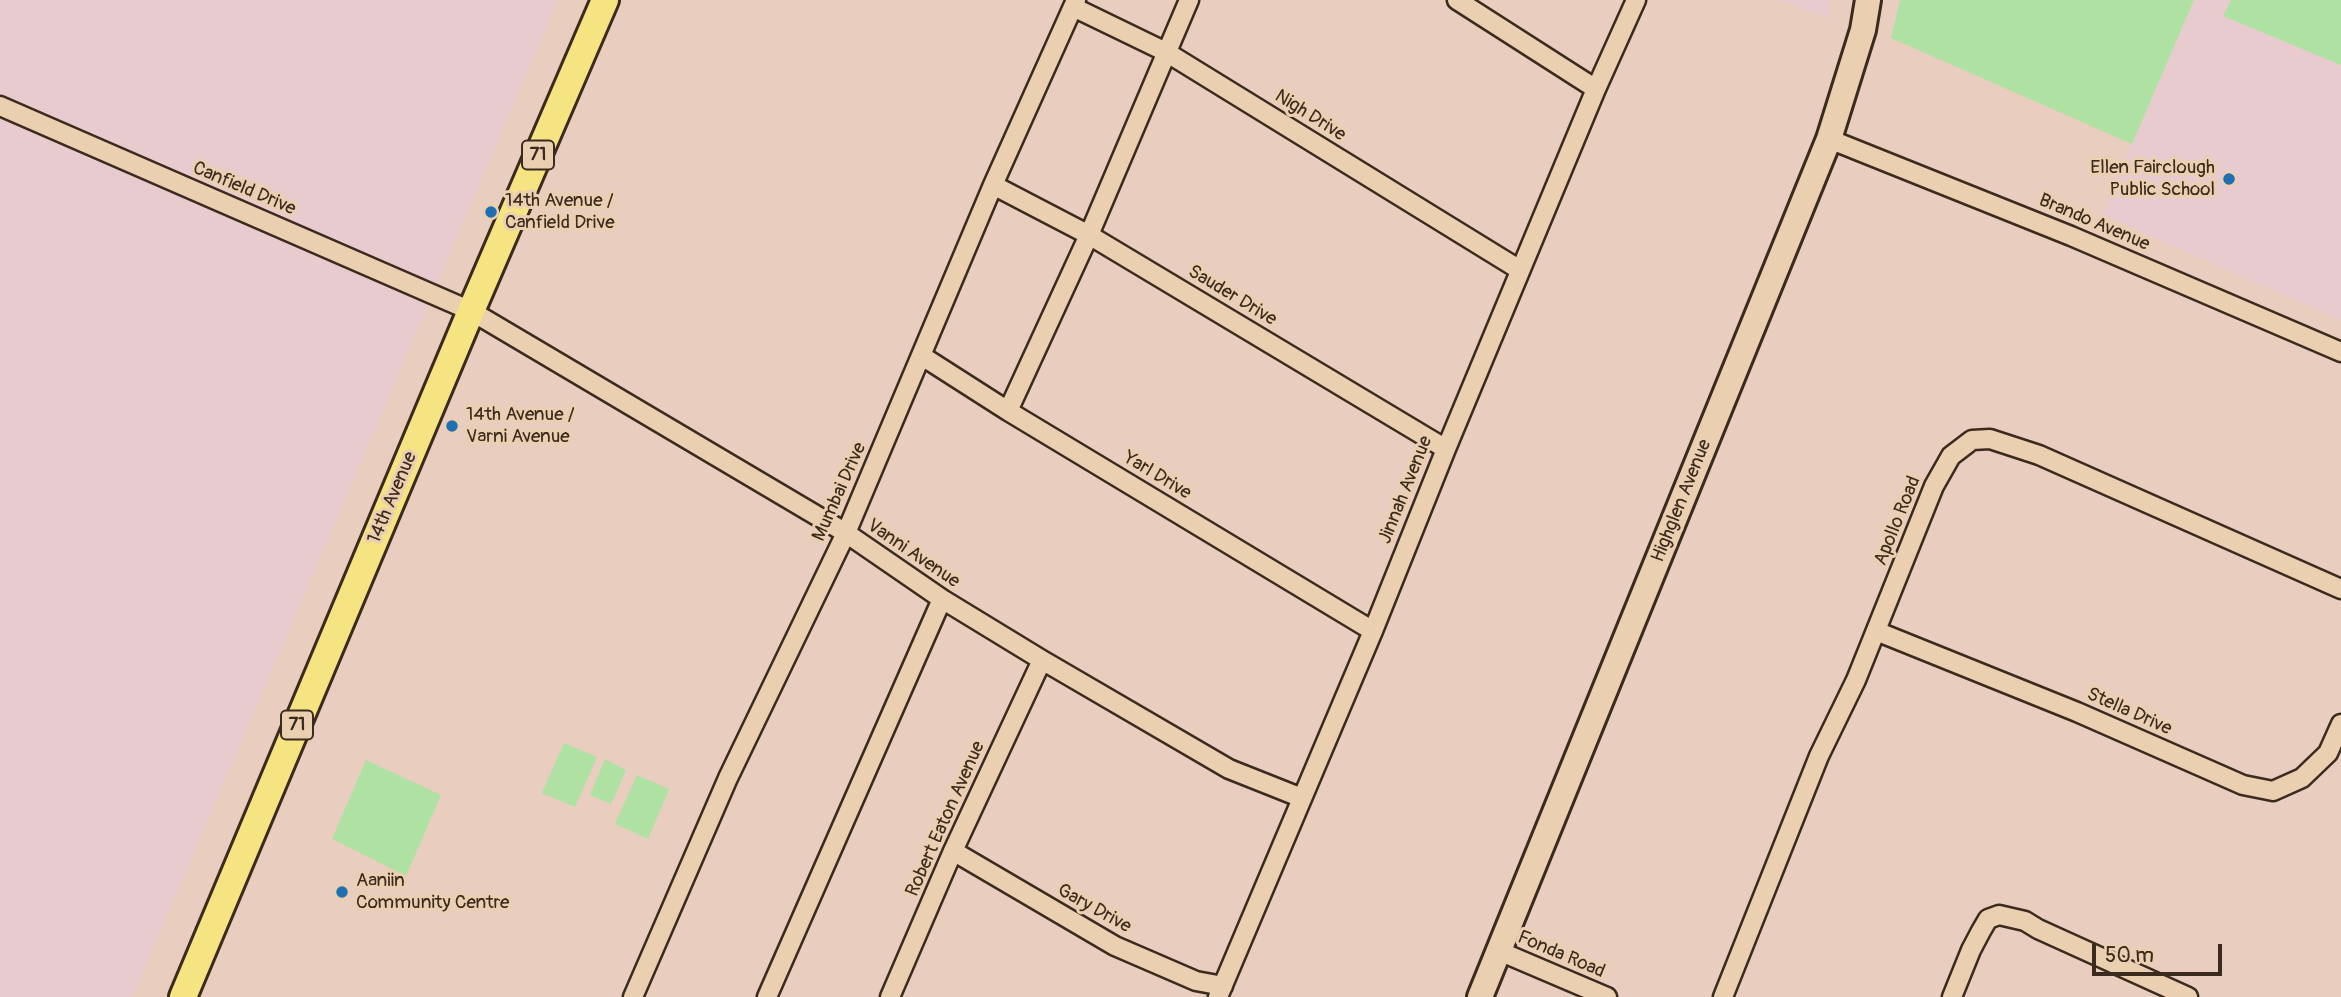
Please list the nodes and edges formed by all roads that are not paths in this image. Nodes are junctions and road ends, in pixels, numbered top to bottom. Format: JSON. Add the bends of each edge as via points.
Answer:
{"nodes":[{"id":1,"x":605,"y":0,"type":"edge"},
{"id":2,"x":1189,"y":0,"type":"edge"},
{"id":3,"x":1457,"y":0,"type":"edge"},
{"id":4,"x":1636,"y":0,"type":"edge"},
{"id":5,"x":1868,"y":0,"type":"edge"},
{"id":6,"x":1074,"y":3,"type":"edge"},
{"id":7,"x":1166,"y":52,"type":"junction"},
{"id":8,"x":1596,"y":89,"type":"junction"},
{"id":9,"x":0,"y":106,"type":"edge"},
{"id":10,"x":1829,"y":139,"type":"junction"},
{"id":11,"x":993,"y":185,"type":"junction"},
{"id":12,"x":1089,"y":235,"type":"junction"},
{"id":13,"x":1520,"y":270,"type":"junction"},
{"id":14,"x":471,"y":311,"type":"junction"},
{"id":15,"x":2341,"y":352,"type":"edge"},
{"id":16,"x":922,"y":356,"type":"junction"},
{"id":17,"x":1008,"y":411,"type":"junction"},
{"id":18,"x":1446,"y":449,"type":"junction"},
{"id":19,"x":846,"y":533,"type":"junction"},
{"id":20,"x":2341,"y":589,"type":"edge"},
{"id":21,"x":942,"y":599,"type":"junction"},
{"id":22,"x":1373,"y":631,"type":"junction"},
{"id":23,"x":1876,"y":631,"type":"junction"},
{"id":24,"x":1042,"y":660,"type":"junction"},
{"id":25,"x":2341,"y":724,"type":"edge"},
{"id":26,"x":1302,"y":798,"type":"junction"},
{"id":27,"x":953,"y":851,"type":"junction"},
{"id":28,"x":1499,"y":951,"type":"junction"},
{"id":29,"x":1221,"y":992,"type":"edge"},
{"id":30,"x":183,"y":997,"type":"edge"},
{"id":31,"x":633,"y":997,"type":"edge"},
{"id":32,"x":767,"y":997,"type":"edge"},
{"id":33,"x":890,"y":997,"type":"edge"},
{"id":34,"x":1480,"y":997,"type":"edge"},
{"id":35,"x":1606,"y":997,"type":"edge"},
{"id":36,"x":1723,"y":997,"type":"edge"},
{"id":37,"x":1952,"y":997,"type":"edge"},
{"id":38,"x":2188,"y":997,"type":"edge"}],
"edges":[{"from":1,"to":14,"type":"main road","name":"14th Avenue","number":"71"},
{"from":2,"to":7,"type":"street"},
{"from":3,"to":8,"type":"street"},
{"from":4,"to":8,"type":"street","name":"Jinnah Avenue"},
{"from":5,"to":10,"type":"street","name":"Highglen Avenue"},
{"from":6,"to":7,"type":"street","name":"Nigh Drive"},
{"from":6,"to":11,"type":"street","name":"Mumbai Drive"},
{"from":7,"to":12,"type":"street"},
{"from":7,"to":13,"type":"street","name":"Nigh Drive"},
{"from":8,"to":13,"type":"street","name":"Jinnah Avenue"},
{"from":9,"to":14,"type":"street","name":"Canfield Drive"},
{"from":10,"to":15,"type":"street","name":"Brando Avenue"},
{"from":10,"to":28,"type":"street","name":"Highglen Avenue"},
{"from":11,"to":12,"type":"street","name":"Sauder Drive"},
{"from":11,"to":16,"type":"street","name":"Mumbai Drive"},
{"from":12,"to":17,"type":"street"},
{"from":12,"to":18,"type":"street","name":"Sauder Drive"},
{"from":13,"to":18,"type":"street","name":"Jinnah Avenue"},
{"from":14,"to":19,"type":"street","name":"Vanni Avenue"},
{"from":14,"to":30,"type":"main road","name":"14th Avenue","number":"71"},
{"from":16,"to":17,"type":"street","name":"Yarl Drive"},
{"from":16,"to":19,"type":"street","name":"Mumbai Drive"},
{"from":17,"to":22,"type":"street","name":"Yarl Drive"},
{"from":18,"to":22,"type":"street","name":"Jinnah Avenue"},
{"from":19,"to":21,"type":"street","name":"Vanni Avenue"},
{"from":19,"to":31,"type":"street","name":"Mumbai Drive","via":[[728,778]]},
{"from":20,"to":23,"type":"street","name":"Apollo Road","via":[[2039,456],[1990,439],[1972,440],[1951,456],[1934,486]]},
{"from":21,"to":24,"type":"street","name":"Vanni Avenue"},
{"from":21,"to":32,"type":"street"},
{"from":22,"to":26,"type":"street","name":"Jinnah Avenue"},
{"from":23,"to":25,"type":"street","name":"Stella Drive","via":[[2052,701],[2243,785],[2273,791],[2302,778],[2328,753]]},
{"from":23,"to":36,"type":"street","name":"Apollo Road","via":[[1819,756]]},
{"from":24,"to":26,"type":"street","name":"Vanni Avenue","via":[[1229,769]]},
{"from":24,"to":27,"type":"street","name":"Robert Eaton Avenue"},
{"from":26,"to":29,"type":"street","name":"Jinnah Avenue"},
{"from":27,"to":29,"type":"street","name":"Gary Drive","via":[[1115,946]]},
{"from":27,"to":33,"type":"street","name":"Robert Eaton Avenue"},
{"from":28,"to":34,"type":"street","name":"Highglen Avenue"},
{"from":28,"to":35,"type":"street","name":"Fonda Road"},
{"from":37,"to":38,"type":"street","via":[[1981,931],[1988,919],[1999,915],[2025,921]]}]}
